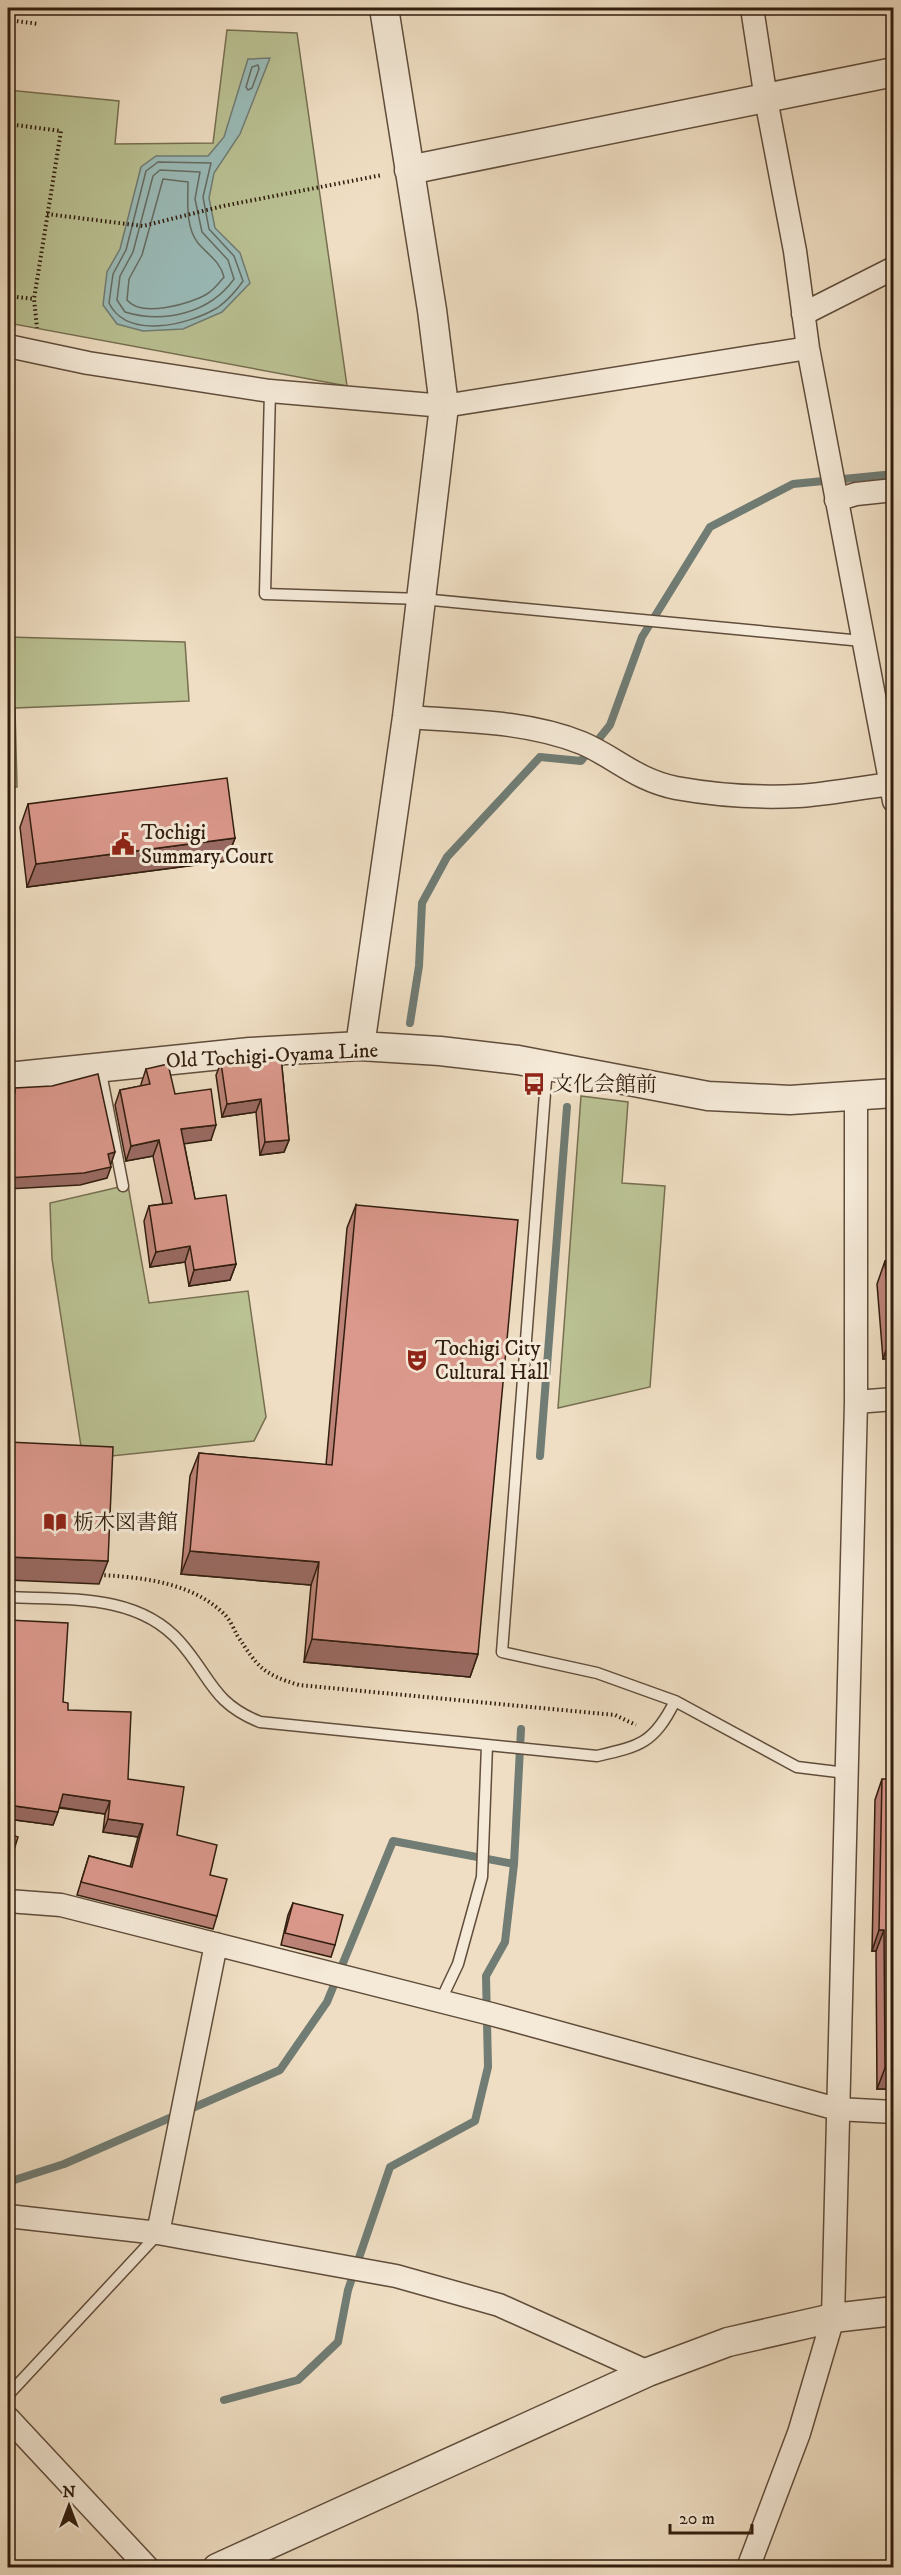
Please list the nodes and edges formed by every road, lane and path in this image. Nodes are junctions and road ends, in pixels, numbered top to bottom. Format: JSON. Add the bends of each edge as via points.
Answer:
{"nodes":[{"id":1,"x":384,"y":8,"type":"edge"},
{"id":2,"x":752,"y":8,"type":"edge"},
{"id":3,"x":8,"y":20,"type":"edge"},
{"id":4,"x":39,"y":24,"type":"dead end"},
{"id":5,"x":894,"y":72,"type":"edge"},
{"id":6,"x":766,"y":99,"type":"junction"},
{"id":7,"x":8,"y":124,"type":"edge"},
{"id":8,"x":409,"y":170,"type":"junction"},
{"id":9,"x":47,"y":214,"type":"junction"},
{"id":10,"x":894,"y":268,"type":"edge"},
{"id":11,"x":8,"y":296,"type":"edge"},
{"id":12,"x":34,"y":299,"type":"junction"},
{"id":13,"x":803,"y":314,"type":"junction"},
{"id":14,"x":8,"y":346,"type":"edge"},
{"id":15,"x":808,"y":348,"type":"junction"},
{"id":16,"x":40,"y":353,"type":"junction"},
{"id":17,"x":270,"y":391,"type":"junction"},
{"id":18,"x":444,"y":406,"type":"junction"},
{"id":19,"x":894,"y":490,"type":"edge"},
{"id":20,"x":835,"y":497,"type":"junction"},
{"id":21,"x":422,"y":599,"type":"junction"},
{"id":22,"x":862,"y":641,"type":"junction"},
{"id":23,"x":407,"y":717,"type":"junction"},
{"id":24,"x":892,"y":790,"type":"edge"},
{"id":25,"x":360,"y":1047,"type":"junction"},
{"id":26,"x":100,"y":1067,"type":"junction"},
{"id":27,"x":548,"y":1067,"type":"junction"},
{"id":28,"x":8,"y":1077,"type":"edge"},
{"id":29,"x":894,"y":1093,"type":"edge"},
{"id":30,"x":856,"y":1096,"type":"junction"},
{"id":31,"x":123,"y":1186,"type":"dead end"},
{"id":32,"x":894,"y":1399,"type":"edge"},
{"id":33,"x":856,"y":1402,"type":"junction"},
{"id":34,"x":100,"y":1575,"type":"edge"},
{"id":35,"x":8,"y":1597,"type":"edge"},
{"id":36,"x":675,"y":1701,"type":"junction"},
{"id":37,"x":656,"y":1734,"type":"junction"},
{"id":38,"x":487,"y":1744,"type":"junction"},
{"id":39,"x":846,"y":1773,"type":"junction"},
{"id":40,"x":8,"y":1901,"type":"edge"},
{"id":41,"x":216,"y":1944,"type":"junction"},
{"id":42,"x":440,"y":2002,"type":"junction"},
{"id":43,"x":837,"y":2109,"type":"junction"},
{"id":44,"x":894,"y":2112,"type":"edge"},
{"id":45,"x":8,"y":2216,"type":"edge"},
{"id":46,"x":158,"y":2233,"type":"junction"},
{"id":47,"x":894,"y":2311,"type":"edge"},
{"id":48,"x":834,"y":2319,"type":"junction"},
{"id":49,"x":648,"y":2372,"type":"junction"},
{"id":50,"x":8,"y":2395,"type":"edge"},
{"id":51,"x":8,"y":2418,"type":"edge"},
{"id":52,"x":148,"y":2568,"type":"edge"},
{"id":53,"x":217,"y":2568,"type":"edge"},
{"id":54,"x":748,"y":2568,"type":"edge"}],
"edges":[{"from":1,"to":8,"type":"street"},
{"from":2,"to":6,"type":"street"},
{"from":3,"to":4,"type":"path"},
{"from":5,"to":6,"type":"street"},
{"from":6,"to":8,"type":"street"},
{"from":6,"to":13,"type":"street"},
{"from":7,"to":9,"type":"path","via":[[61,131]]},
{"from":8,"to":9,"type":"path","via":[[223,206],[143,226]]},
{"from":8,"to":18,"type":"street"},
{"from":9,"to":12,"type":"path"},
{"from":10,"to":13,"type":"street"},
{"from":11,"to":12,"type":"path"},
{"from":12,"to":16,"type":"path"},
{"from":13,"to":15,"type":"street"},
{"from":14,"to":16,"type":"street"},
{"from":15,"to":18,"type":"street"},
{"from":15,"to":20,"type":"street"},
{"from":16,"to":17,"type":"street"},
{"from":17,"to":18,"type":"street"},
{"from":17,"to":21,"type":"lane","via":[[265,594]]},
{"from":18,"to":21,"type":"street"},
{"from":19,"to":20,"type":"street"},
{"from":20,"to":22,"type":"street"},
{"from":21,"to":22,"type":"lane"},
{"from":21,"to":23,"type":"street"},
{"from":22,"to":24,"type":"street"},
{"from":23,"to":24,"type":"street","via":[[493,722],[554,734],[584,744],[632,774],[673,788],[798,796]]},
{"from":23,"to":25,"type":"street"},
{"from":25,"to":26,"type":"street","name":"Old Tochigi-Oyama Line","via":[[250,1052]]},
{"from":25,"to":27,"type":"street","name":"Old Tochigi-Oyama Line","via":[[440,1051]]},
{"from":26,"to":28,"type":"street","name":"Old Tochigi-Oyama Line"},
{"from":26,"to":31,"type":"lane"},
{"from":27,"to":30,"type":"street","name":"Old Tochigi-Oyama Line","via":[[708,1096],[790,1101]]},
{"from":27,"to":36,"type":"lane","via":[[502,1652],[597,1673]]},
{"from":29,"to":30,"type":"street","name":"Old Tochigi-Oyama Line"},
{"from":30,"to":33,"type":"street"},
{"from":32,"to":33,"type":"street"},
{"from":33,"to":39,"type":"street"},
{"from":34,"to":37,"type":"path","via":[[144,1577],[193,1594],[225,1615],[256,1664],[272,1677],[299,1685],[615,1715]]},
{"from":35,"to":38,"type":"lane","via":[[128,1606],[153,1618],[180,1642],[220,1699],[237,1713],[260,1722]]},
{"from":36,"to":37,"type":"lane"},
{"from":36,"to":39,"type":"lane","via":[[797,1767]]},
{"from":37,"to":38,"type":"lane","via":[[636,1747],[597,1756]]},
{"from":38,"to":42,"type":"lane","via":[[482,1877],[458,1964]]},
{"from":39,"to":43,"type":"street"},
{"from":40,"to":41,"type":"street","via":[[61,1905]]},
{"from":41,"to":42,"type":"street"},
{"from":41,"to":46,"type":"street"},
{"from":42,"to":43,"type":"street"},
{"from":43,"to":44,"type":"street"},
{"from":43,"to":48,"type":"street"},
{"from":45,"to":46,"type":"street"},
{"from":46,"to":49,"type":"street","via":[[396,2276],[499,2305]]},
{"from":46,"to":50,"type":"lane"},
{"from":47,"to":48,"type":"street"},
{"from":48,"to":49,"type":"street","via":[[728,2342]]},
{"from":48,"to":54,"type":"street","via":[[799,2433]]},
{"from":49,"to":53,"type":"street"},
{"from":51,"to":52,"type":"street"}]}
